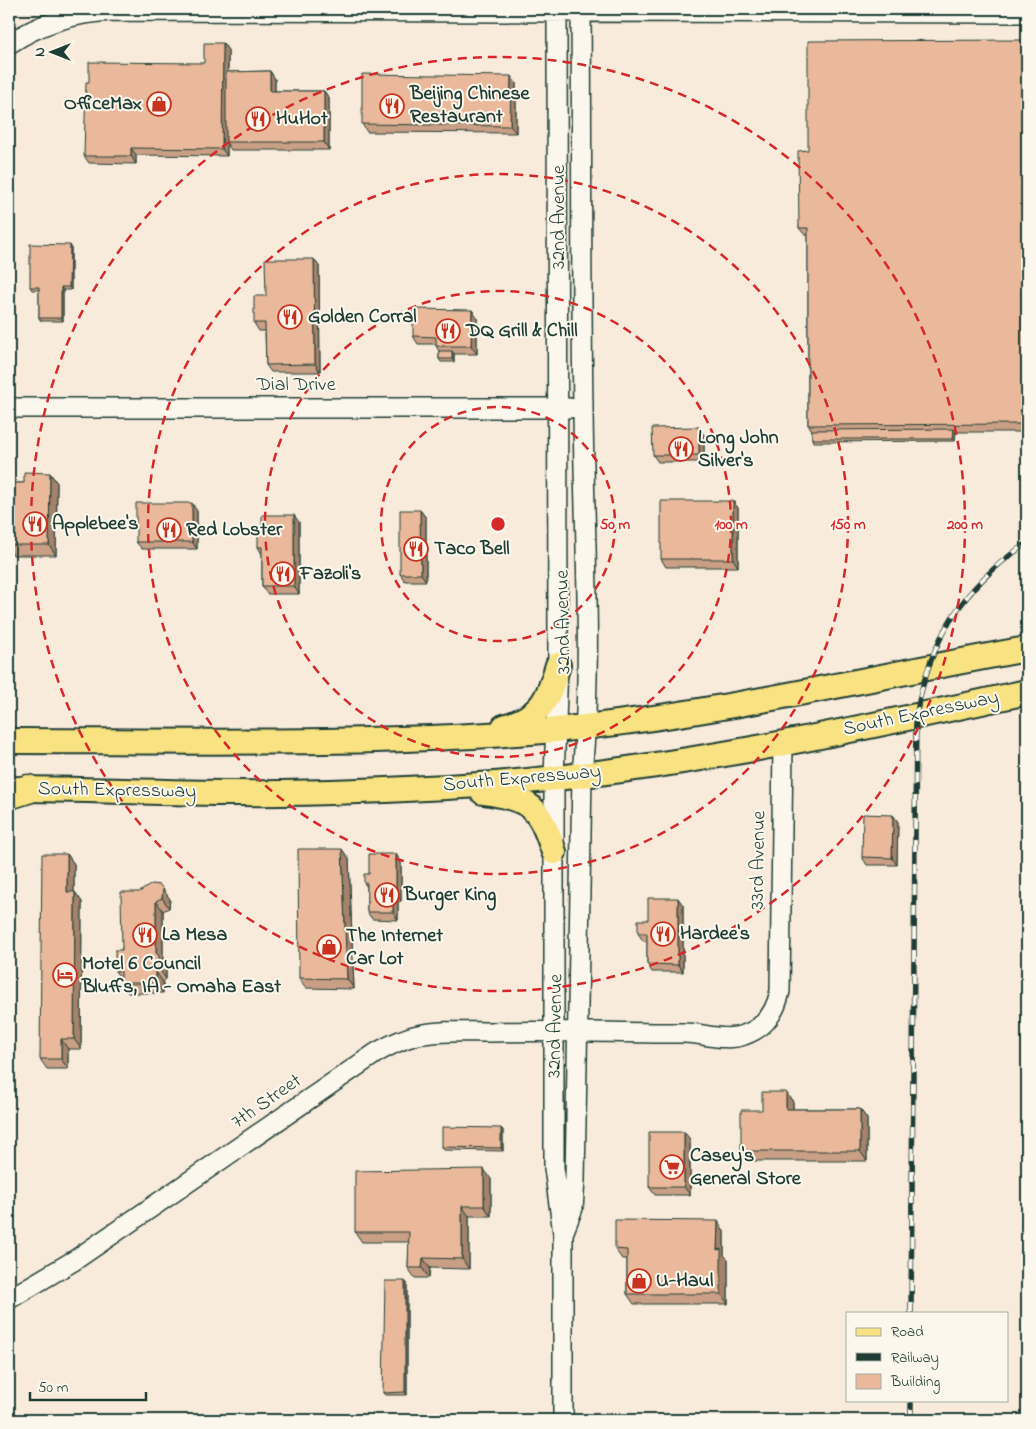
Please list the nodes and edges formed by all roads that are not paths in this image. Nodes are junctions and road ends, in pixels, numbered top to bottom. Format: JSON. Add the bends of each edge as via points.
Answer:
{"nodes":[{"id":1,"x":557,"y":10,"type":"edge"},
{"id":2,"x":581,"y":10,"type":"edge"},
{"id":3,"x":1027,"y":13,"type":"edge"},
{"id":4,"x":9,"y":44,"type":"edge"},
{"id":5,"x":9,"y":408,"type":"edge"},
{"id":6,"x":557,"y":408,"type":"junction"},
{"id":7,"x":582,"y":408,"type":"junction"},
{"id":8,"x":1027,"y":649,"type":"edge"},
{"id":9,"x":558,"y":665,"type":"junction"},
{"id":10,"x":1027,"y":692,"type":"edge"},
{"id":11,"x":586,"y":726,"type":"junction"},
{"id":12,"x":557,"y":729,"type":"junction"},
{"id":13,"x":472,"y":736,"type":"junction"},
{"id":14,"x":9,"y":741,"type":"edge"},
{"id":15,"x":783,"y":743,"type":"junction"},
{"id":16,"x":582,"y":775,"type":"junction"},
{"id":17,"x":554,"y":778,"type":"junction"},
{"id":18,"x":446,"y":787,"type":"junction"},
{"id":19,"x":15,"y":791,"type":"edge"},
{"id":20,"x":554,"y":852,"type":"junction"},
{"id":21,"x":555,"y":1030,"type":"junction"},
{"id":22,"x":579,"y":1032,"type":"junction"},
{"id":23,"x":563,"y":1233,"type":"junction"},
{"id":24,"x":9,"y":1299,"type":"edge"},
{"id":25,"x":563,"y":1420,"type":"edge"}],
"edges":[{"from":1,"to":2,"type":"street"},
{"from":1,"to":4,"type":"street","via":[[104,11],[49,23]]},
{"from":1,"to":6,"type":"street","name":"32nd Avenue"},
{"from":2,"to":3,"type":"street"},
{"from":2,"to":7,"type":"street","name":"32nd Avenue"},
{"from":5,"to":6,"type":"street","name":"Dial Drive"},
{"from":6,"to":7,"type":"street","name":"Dial Drive"},
{"from":6,"to":9,"type":"street","name":"32nd Avenue"},
{"from":7,"to":11,"type":"street","name":"32nd Avenue","via":[[588,648]]},
{"from":8,"to":11,"type":"main road","via":[[766,700]]},
{"from":9,"to":12,"type":"street","name":"32nd Avenue"},
{"from":9,"to":13,"type":"main road","via":[[548,694],[534,714],[523,721]]},
{"from":10,"to":15,"type":"main road","name":"South Expressway"},
{"from":11,"to":12,"type":"main road"},
{"from":11,"to":16,"type":"street","name":"32nd Avenue"},
{"from":12,"to":13,"type":"main road"},
{"from":12,"to":17,"type":"street","name":"32nd Avenue"},
{"from":13,"to":14,"type":"main road"},
{"from":15,"to":16,"type":"main road","name":"South Expressway","via":[[656,766]]},
{"from":15,"to":22,"type":"street","name":"33rd Avenue","via":[[780,991],[772,1014],[754,1031],[727,1038],[688,1033]]},
{"from":16,"to":17,"type":"main road","name":"South Expressway"},
{"from":16,"to":22,"type":"street","name":"32nd Avenue"},
{"from":17,"to":18,"type":"main road","name":"South Expressway"},
{"from":17,"to":20,"type":"street","name":"32nd Avenue"},
{"from":18,"to":19,"type":"main road","name":"South Expressway","via":[[238,794]]},
{"from":18,"to":20,"type":"main road","via":[[500,794],[525,802],[540,817]]},
{"from":20,"to":21,"type":"street","name":"32nd Avenue"},
{"from":21,"to":22,"type":"street","name":"7th Street"},
{"from":21,"to":23,"type":"street","name":"32nd Avenue","via":[[554,1168]]},
{"from":21,"to":24,"type":"street","name":"7th Street","via":[[420,1035],[392,1044],[76,1260]]},
{"from":22,"to":23,"type":"street","name":"32nd Avenue","via":[[573,1208]]},
{"from":23,"to":25,"type":"street","name":"32nd Avenue"}]}
